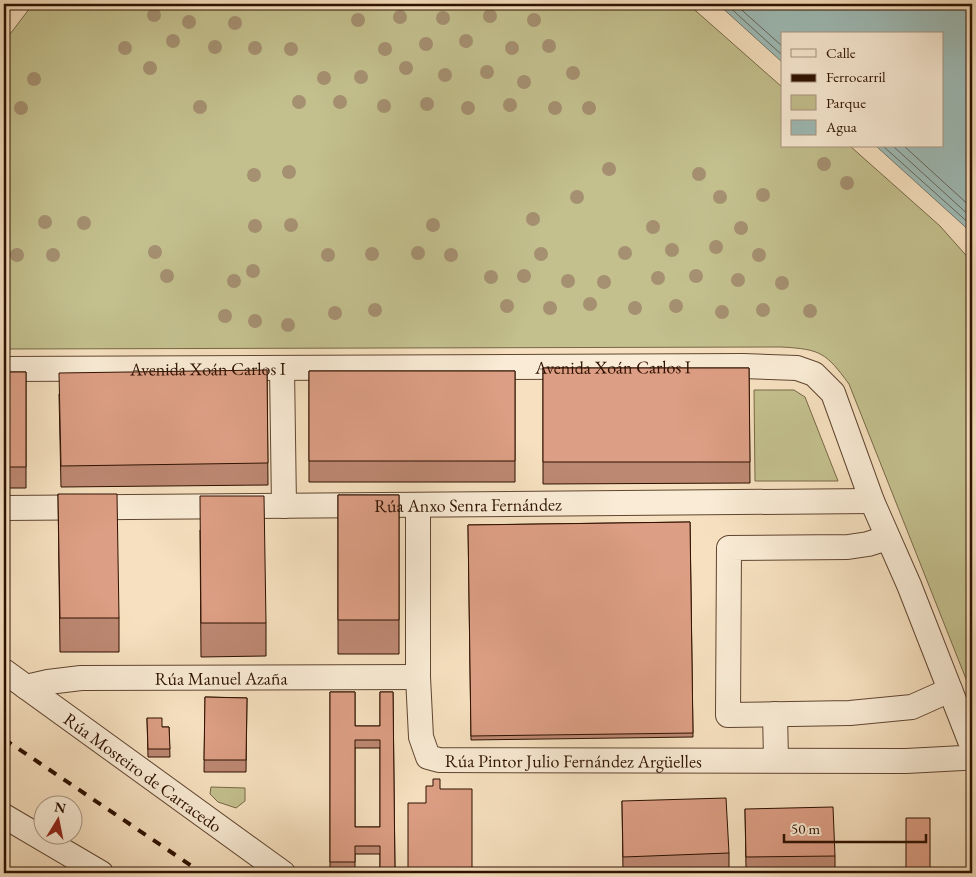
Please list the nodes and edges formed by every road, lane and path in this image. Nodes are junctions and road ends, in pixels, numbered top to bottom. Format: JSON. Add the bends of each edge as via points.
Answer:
{"nodes":[{"id":1,"x":282,"y":368,"type":"junction"},
{"id":2,"x":4,"y":369,"type":"edge"},
{"id":3,"x":872,"y":500,"type":"junction"},
{"id":4,"x":418,"y":505,"type":"junction"},
{"id":5,"x":284,"y":506,"type":"junction"},
{"id":6,"x":4,"y":508,"type":"edge"},
{"id":7,"x":887,"y":538,"type":"junction"},
{"id":8,"x":4,"y":671,"type":"edge"},
{"id":9,"x":418,"y":677,"type":"junction"},
{"id":10,"x":26,"y":687,"type":"junction"},
{"id":11,"x":950,"y":690,"type":"junction"},
{"id":12,"x":775,"y":714,"type":"junction"},
{"id":13,"x":972,"y":746,"type":"edge"},
{"id":14,"x":972,"y":755,"type":"edge"},
{"id":15,"x":776,"y":759,"type":"junction"},
{"id":16,"x":4,"y":816,"type":"edge"},
{"id":17,"x":101,"y":873,"type":"edge"},
{"id":18,"x":283,"y":873,"type":"edge"}],
"edges":[{"from":1,"to":2,"type":"street","name":"Avenida Xoán Carlos I"},
{"from":1,"to":3,"type":"street","name":"Avenida Xoán Carlos I","via":[[797,368],[814,374],[833,394]]},
{"from":1,"to":5,"type":"street"},
{"from":3,"to":4,"type":"street","name":"Rúa Anxo Senra Fernández"},
{"from":3,"to":7,"type":"street","name":"Avenida Xoán Carlos I"},
{"from":4,"to":5,"type":"street","name":"Rúa Anxo Senra Fernández"},
{"from":4,"to":9,"type":"street","name":"Rúa Pintor Julio Fernández Argüelles"},
{"from":5,"to":6,"type":"street","name":"Rúa Anxo Senra Fernández"},
{"from":7,"to":11,"type":"street","name":"Avenida Xoán Carlos I"},
{"from":7,"to":12,"type":"street","via":[[848,547],[729,548],[728,716]]},
{"from":8,"to":10,"type":"street","name":"Rúa Mosteiro de Carracedo"},
{"from":9,"to":10,"type":"street","name":"Rúa Manuel Azaña","via":[[81,678]]},
{"from":9,"to":15,"type":"street","name":"Rúa Pintor Julio Fernández Argüelles","via":[[421,737],[428,757],[439,760]]},
{"from":10,"to":18,"type":"street","name":"Rúa Mosteiro de Carracedo"},
{"from":11,"to":12,"type":"street","via":[[912,707],[850,713]]},
{"from":11,"to":13,"type":"street","name":"Avenida Xoán Carlos I"},
{"from":12,"to":15,"type":"street"},
{"from":14,"to":15,"type":"street","name":"Rúa Pintor Julio Fernández Argüelles","via":[[906,761]]},
{"from":16,"to":17,"type":"street"}]}
